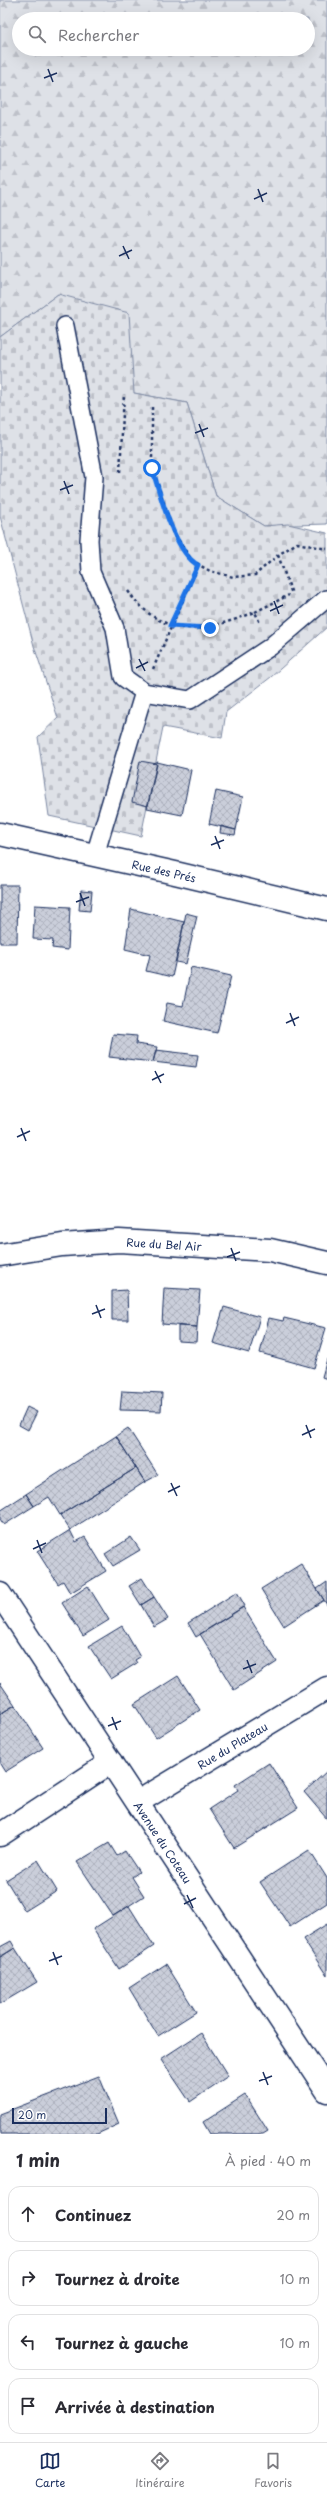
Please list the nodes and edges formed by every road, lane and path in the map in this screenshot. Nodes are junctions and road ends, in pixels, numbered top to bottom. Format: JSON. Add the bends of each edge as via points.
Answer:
{"nodes":[{"id":1,"x":64,"y":326,"type":"dead end"},
{"id":2,"x":124,"y":394,"type":"dead end"},
{"id":3,"x":152,"y":407,"type":"dead end"},
{"id":4,"x":120,"y":480,"type":"dead end"},
{"id":5,"x":327,"y":548,"type":"edge"},
{"id":6,"x":278,"y":555,"type":"junction"},
{"id":7,"x":198,"y":565,"type":"junction"},
{"id":8,"x":126,"y":587,"type":"dead end"},
{"id":9,"x":292,"y":594,"type":"dead end"},
{"id":10,"x":326,"y":598,"type":"dead end"},
{"id":11,"x":170,"y":626,"type":"junction"},
{"id":12,"x":270,"y":647,"type":"junction"},
{"id":13,"x":144,"y":692,"type":"junction"},
{"id":14,"x":0,"y":834,"type":"edge"},
{"id":15,"x":95,"y":855,"type":"junction"},
{"id":16,"x":327,"y":909,"type":"edge"},
{"id":17,"x":0,"y":1256,"type":"edge"},
{"id":18,"x":327,"y":1263,"type":"edge"},
{"id":19,"x":0,"y":1594,"type":"edge"},
{"id":20,"x":327,"y":1688,"type":"edge"},
{"id":21,"x":111,"y":1762,"type":"junction"},
{"id":22,"x":138,"y":1802,"type":"junction"},
{"id":23,"x":0,"y":1835,"type":"edge"},
{"id":24,"x":327,"y":2091,"type":"edge"}],
"edges":[{"from":1,"to":13,"type":"lane","via":[[94,477],[89,540],[91,572],[115,628],[123,677]]},
{"from":2,"to":4,"type":"path"},
{"from":3,"to":7,"type":"path","via":[[152,468],[173,532],[192,561]]},
{"from":5,"to":6,"type":"path","via":[[297,543]]},
{"from":6,"to":7,"type":"path","via":[[255,575],[233,577]]},
{"from":6,"to":9,"type":"path"},
{"from":7,"to":11,"type":"path"},
{"from":8,"to":11,"type":"path","via":[[149,614]]},
{"from":10,"to":12,"type":"lane"},
{"from":11,"to":12,"type":"path","via":[[210,628],[255,612]]},
{"from":11,"to":13,"type":"path"},
{"from":12,"to":13,"type":"lane","via":[[190,700]]},
{"from":13,"to":15,"type":"lane"},
{"from":14,"to":15,"type":"street","name":"Rue des Prés"},
{"from":15,"to":16,"type":"street","name":"Rue des Prés"},
{"from":17,"to":18,"type":"street","name":"Rue du Bel Air","via":[[62,1245],[119,1241],[270,1250]]},
{"from":19,"to":21,"type":"street","name":"Avenue du Coteau"},
{"from":20,"to":22,"type":"street","name":"Rue du Plateau"},
{"from":21,"to":22,"type":"street","name":"Avenue du Coteau"},
{"from":21,"to":23,"type":"street"},
{"from":22,"to":24,"type":"street","name":"Avenue du Coteau"}]}
